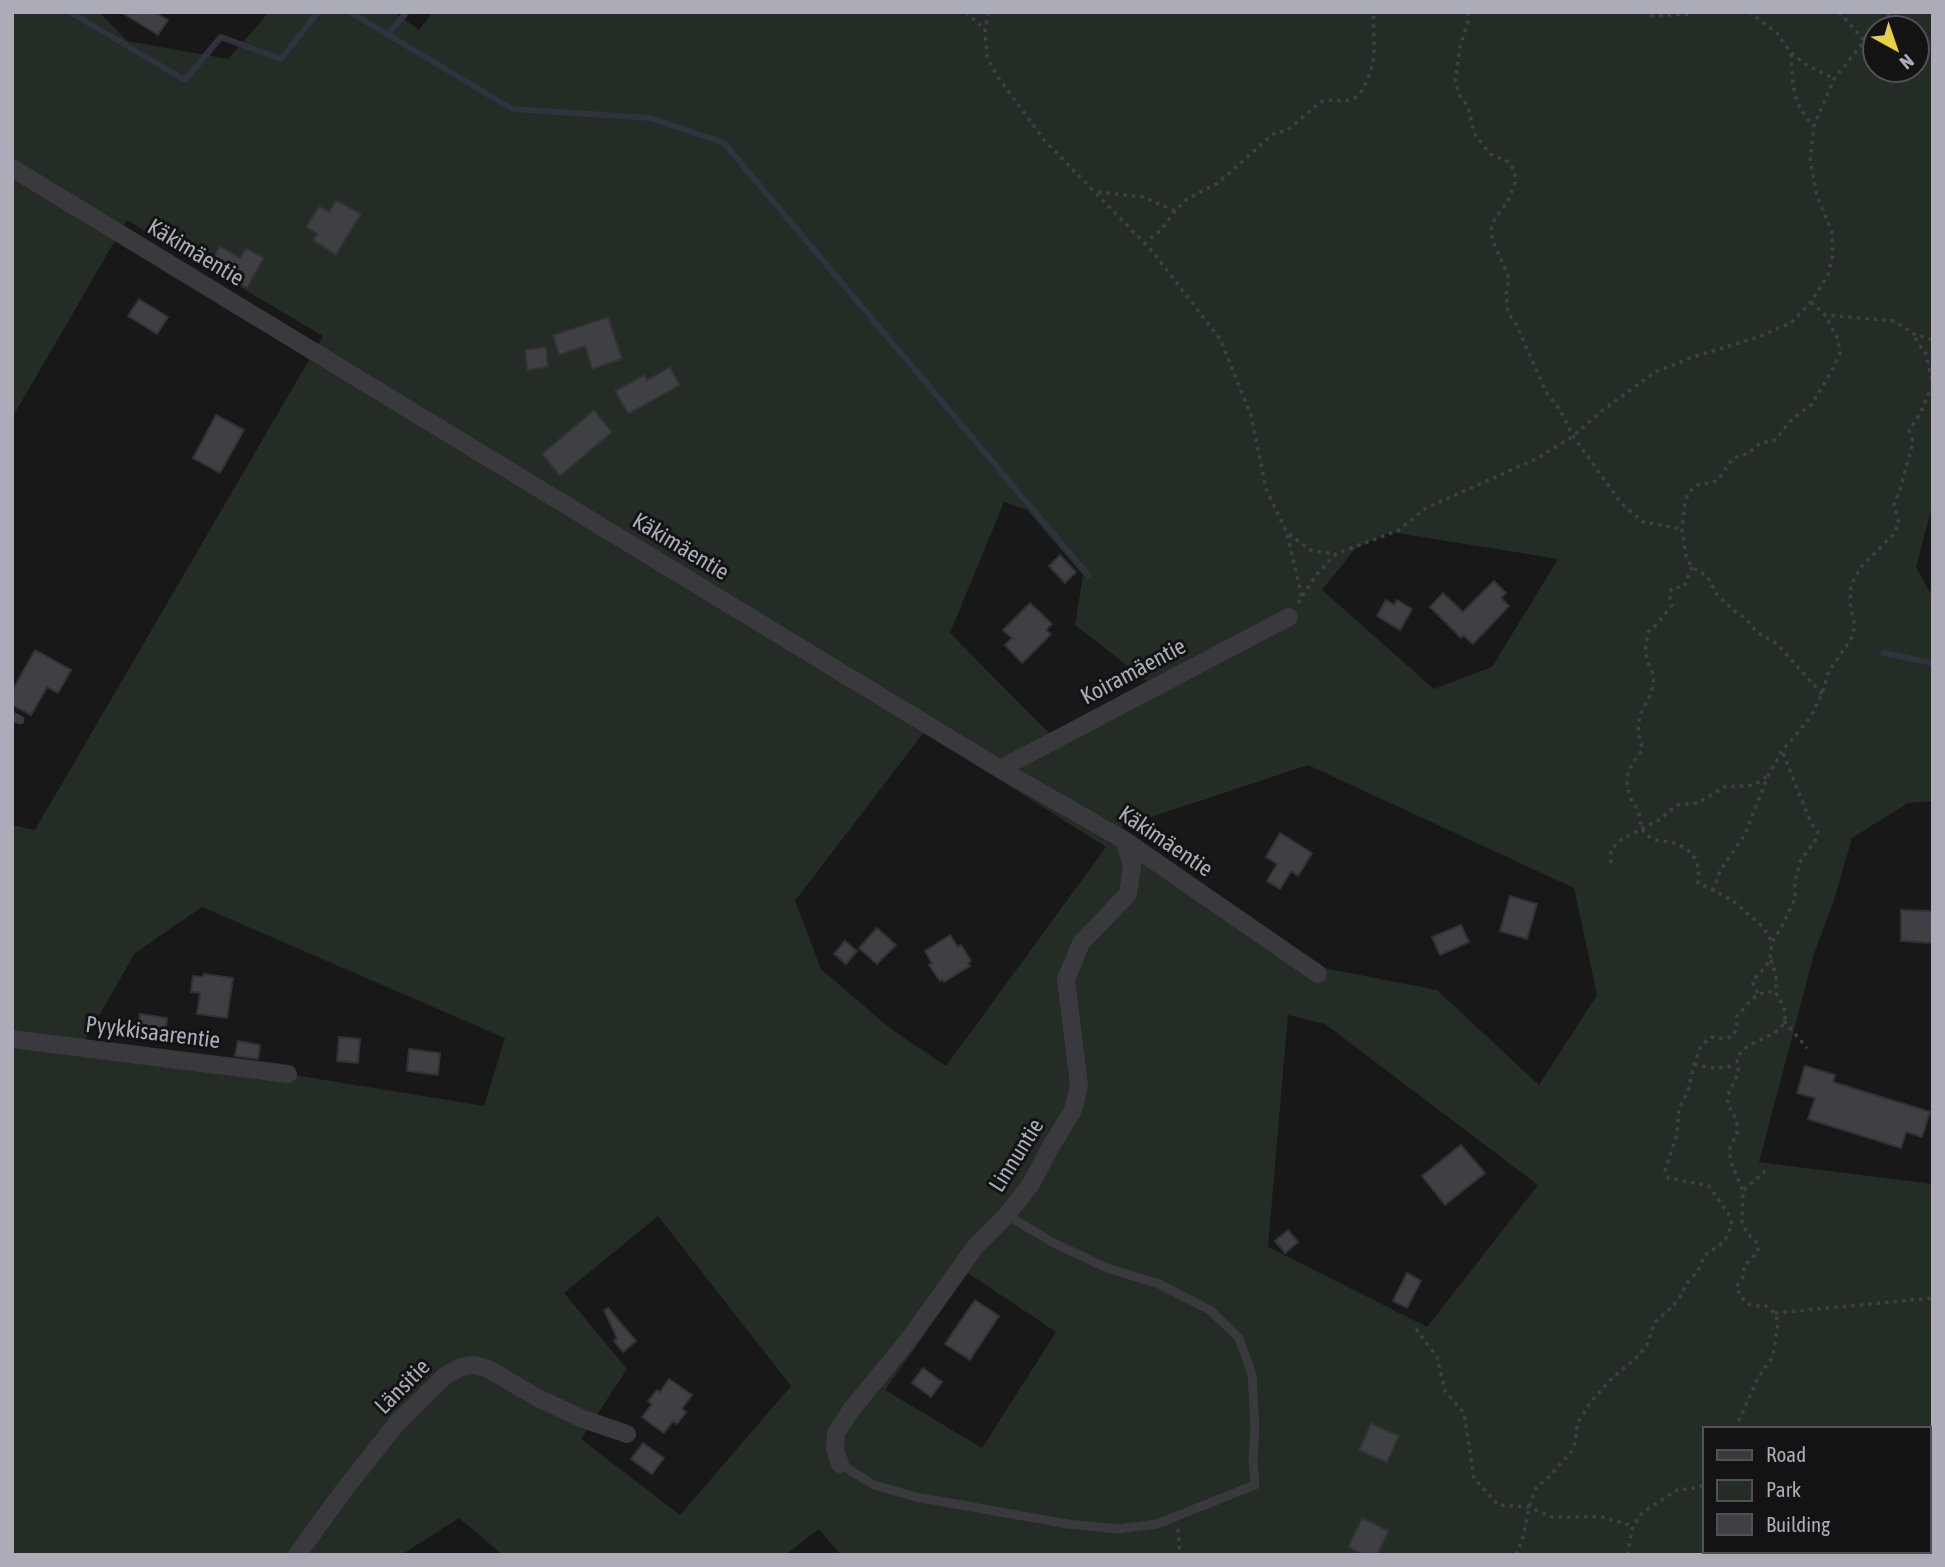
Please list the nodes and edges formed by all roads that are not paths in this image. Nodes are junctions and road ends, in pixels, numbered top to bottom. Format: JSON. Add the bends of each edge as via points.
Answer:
{"nodes":[{"id":1,"x":12,"y":168,"type":"edge"},
{"id":2,"x":1289,"y":617,"type":"road end"},
{"id":3,"x":1000,"y":769,"type":"junction"},
{"id":4,"x":1124,"y":840,"type":"junction"},
{"id":5,"x":1318,"y":974,"type":"dead end"},
{"id":6,"x":12,"y":1039,"type":"edge"},
{"id":7,"x":288,"y":1074,"type":"dead end"},
{"id":8,"x":1007,"y":1215,"type":"junction"},
{"id":9,"x":627,"y":1434,"type":"dead end"},
{"id":10,"x":840,"y":1464,"type":"joint"},
{"id":11,"x":297,"y":1555,"type":"edge"}],
"edges":[{"from":1,"to":3,"type":"street","name":"Käkimäentie"},
{"from":2,"to":3,"type":"street","name":"Koiramäentie"},
{"from":3,"to":4,"type":"street","name":"Käkimäentie"},
{"from":4,"to":5,"type":"street","name":"Käkimäentie"},
{"from":4,"to":8,"type":"street","name":"Linnuntie","via":[[1132,866],[1128,894],[1081,943],[1066,979],[1079,1086],[1073,1110],[1031,1184]]},
{"from":6,"to":7,"type":"street","name":"Pyykkisaarentie"},
{"from":8,"to":10,"type":"street","name":"Linnuntie","via":[[975,1247],[851,1410],[836,1433]]},
{"from":8,"to":10,"type":"lane","via":[[1107,1268],[1158,1284],[1210,1310],[1239,1338],[1252,1375],[1255,1485],[1157,1524],[1118,1530],[916,1497],[874,1485]]},
{"from":9,"to":11,"type":"street","name":"Länsitie","via":[[538,1398],[488,1369],[461,1367],[446,1375],[397,1423]]}]}
